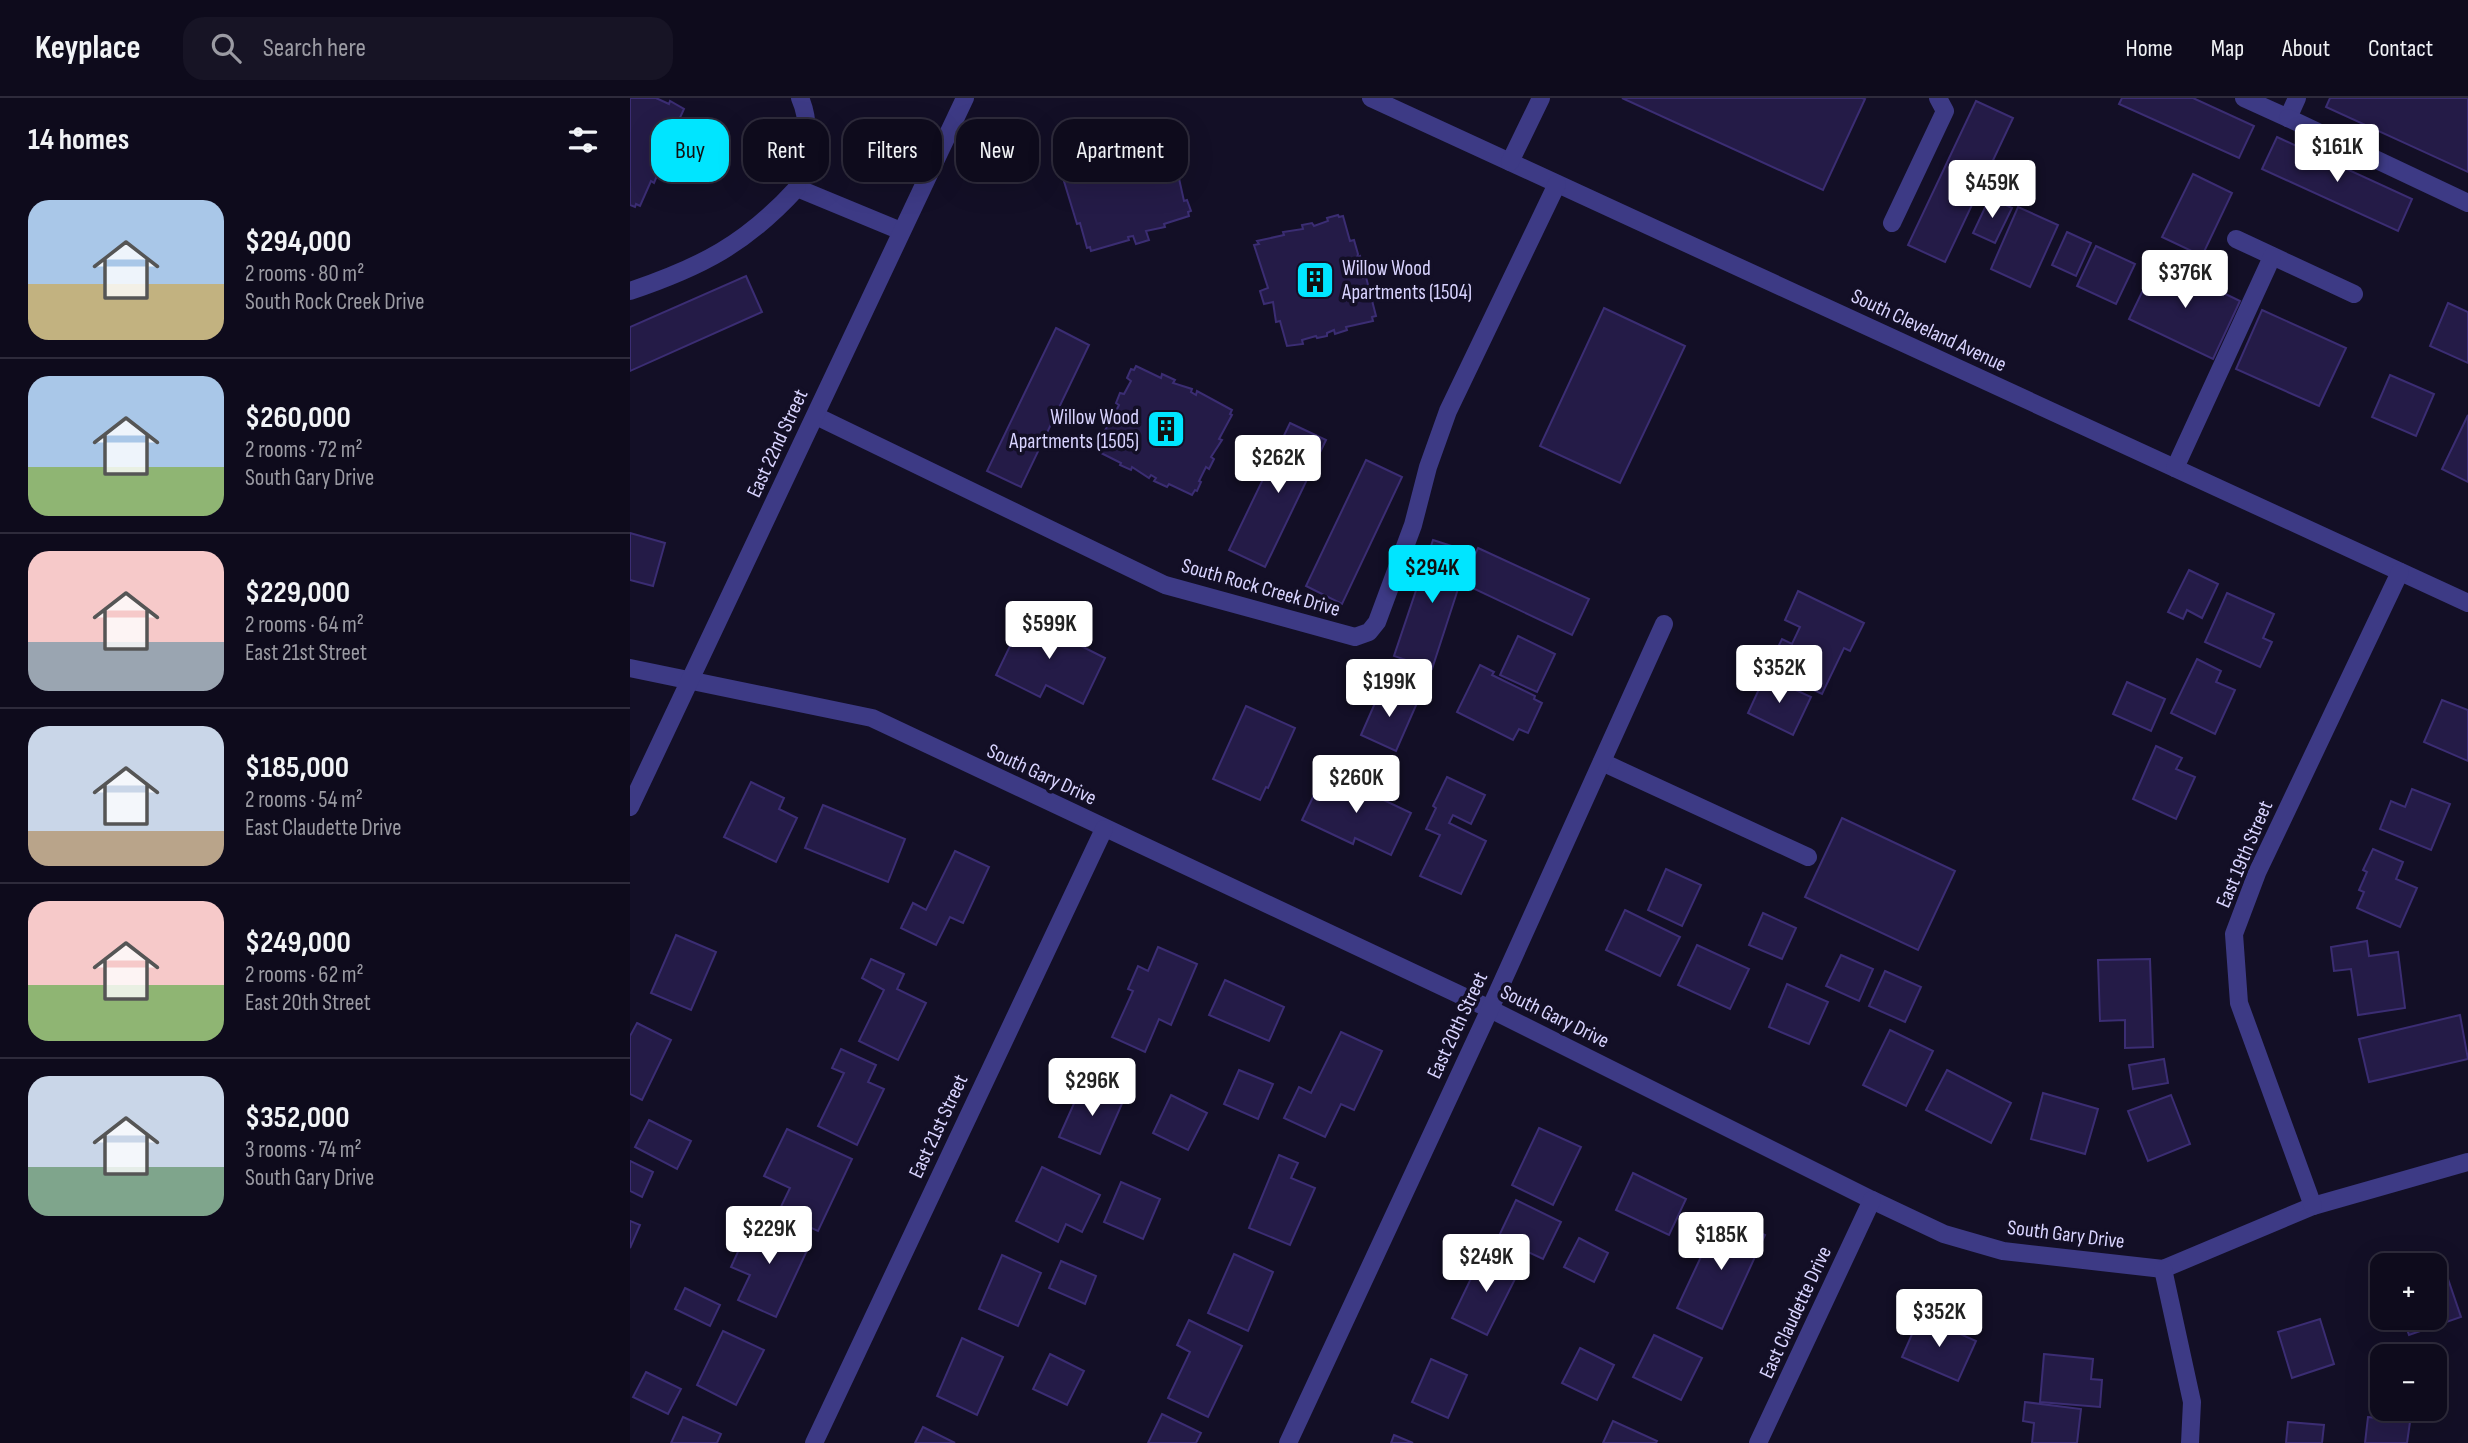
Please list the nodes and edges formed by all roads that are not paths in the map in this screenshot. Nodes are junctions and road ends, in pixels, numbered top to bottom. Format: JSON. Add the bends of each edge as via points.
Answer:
{"nodes":[{"id":1,"x":800,"y":98,"type":"edge"},
{"id":2,"x":964,"y":98,"type":"edge"},
{"id":3,"x":1371,"y":98,"type":"edge"},
{"id":4,"x":1541,"y":98,"type":"edge"},
{"id":5,"x":1938,"y":98,"type":"edge"},
{"id":6,"x":2244,"y":98,"type":"edge"},
{"id":7,"x":2297,"y":98,"type":"edge"},
{"id":8,"x":2288,"y":118,"type":"junction"},
{"id":9,"x":1510,"y":162,"type":"junction"},
{"id":10,"x":1557,"y":184,"type":"junction"},
{"id":11,"x":797,"y":188,"type":"junction"},
{"id":12,"x":2468,"y":203,"type":"edge"},
{"id":13,"x":1892,"y":223,"type":"dead end"},
{"id":14,"x":901,"y":231,"type":"junction"},
{"id":15,"x":2236,"y":239,"type":"dead end"},
{"id":16,"x":2272,"y":257,"type":"junction"},
{"id":17,"x":630,"y":291,"type":"edge"},
{"id":18,"x":2354,"y":294,"type":"dead end"},
{"id":19,"x":816,"y":416,"type":"junction"},
{"id":20,"x":2175,"y":468,"type":"junction"},
{"id":21,"x":2400,"y":572,"type":"junction"},
{"id":22,"x":2468,"y":603,"type":"edge"},
{"id":23,"x":1664,"y":624,"type":"dead end"},
{"id":24,"x":630,"y":668,"type":"edge"},
{"id":25,"x":689,"y":682,"type":"junction"},
{"id":26,"x":1602,"y":762,"type":"junction"},
{"id":27,"x":630,"y":807,"type":"edge"},
{"id":28,"x":1104,"y":829,"type":"junction"},
{"id":29,"x":1808,"y":857,"type":"dead end"},
{"id":30,"x":1490,"y":1009,"type":"junction"},
{"id":31,"x":2468,"y":1162,"type":"edge"},
{"id":32,"x":1872,"y":1200,"type":"junction"},
{"id":33,"x":2313,"y":1206,"type":"junction"},
{"id":34,"x":2163,"y":1269,"type":"junction"},
{"id":35,"x":814,"y":1443,"type":"edge"},
{"id":36,"x":1287,"y":1443,"type":"edge"},
{"id":37,"x":1758,"y":1443,"type":"edge"},
{"id":38,"x":2190,"y":1443,"type":"edge"}],
"edges":[{"from":1,"to":11,"type":"street","via":[[807,113],[807,133]]},
{"from":2,"to":14,"type":"street","name":"East 22nd Street"},
{"from":3,"to":9,"type":"street","name":"South Cleveland Avenue"},
{"from":4,"to":9,"type":"street"},
{"from":5,"to":13,"type":"street","via":[[1945,111]]},
{"from":6,"to":8,"type":"street"},
{"from":7,"to":8,"type":"street"},
{"from":8,"to":12,"type":"street"},
{"from":9,"to":10,"type":"street","name":"South Cleveland Avenue"},
{"from":10,"to":19,"type":"street","name":"South Rock Creek Drive","via":[[1448,411],[1377,622],[1369,632],[1355,637],[1165,584]]},
{"from":10,"to":20,"type":"street","name":"South Cleveland Avenue"},
{"from":11,"to":14,"type":"street"},
{"from":11,"to":17,"type":"street","via":[[730,248],[674,276]]},
{"from":14,"to":19,"type":"street","name":"East 22nd Street"},
{"from":15,"to":16,"type":"street"},
{"from":16,"to":18,"type":"street"},
{"from":16,"to":20,"type":"street"},
{"from":19,"to":25,"type":"street","name":"East 22nd Street"},
{"from":20,"to":21,"type":"street","name":"South Cleveland Avenue"},
{"from":21,"to":22,"type":"street","name":"South Cleveland Avenue"},
{"from":21,"to":33,"type":"street","name":"East 19th Street","via":[[2257,873],[2234,934],[2239,1003]]},
{"from":23,"to":26,"type":"street","name":"East 20th Street"},
{"from":24,"to":25,"type":"street","name":"South Gary Drive"},
{"from":25,"to":27,"type":"street","name":"East 22nd Street"},
{"from":25,"to":28,"type":"street","name":"South Gary Drive","via":[[872,718]]},
{"from":26,"to":29,"type":"street"},
{"from":26,"to":30,"type":"street","name":"East 20th Street"},
{"from":28,"to":30,"type":"street","name":"South Gary Drive"},
{"from":28,"to":35,"type":"street","name":"East 21st Street"},
{"from":30,"to":32,"type":"street","name":"South Gary Drive"},
{"from":30,"to":36,"type":"street","name":"East 20th Street"},
{"from":31,"to":33,"type":"street","name":"South Gary Drive"},
{"from":32,"to":34,"type":"street","name":"South Gary Drive","via":[[1944,1234],[2003,1251]]},
{"from":32,"to":37,"type":"street","name":"East Claudette Drive"},
{"from":33,"to":34,"type":"street","name":"South Gary Drive"},
{"from":34,"to":38,"type":"street","via":[[2192,1402]]}]}
